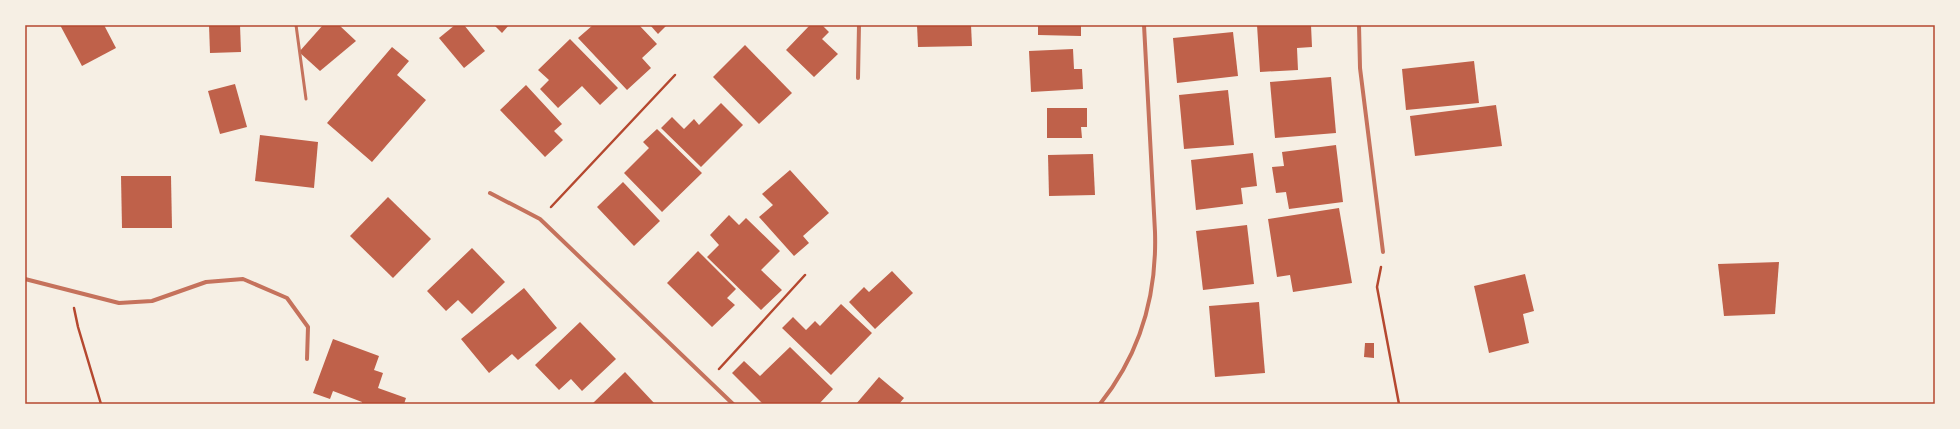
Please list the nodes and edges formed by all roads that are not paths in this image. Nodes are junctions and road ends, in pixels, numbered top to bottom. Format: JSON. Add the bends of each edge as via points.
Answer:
{"nodes":[{"id":1,"x":296,"y":25,"type":"edge"},
{"id":2,"x":859,"y":25,"type":"edge"},
{"id":3,"x":1144,"y":25,"type":"edge"},
{"id":4,"x":1359,"y":25,"type":"edge"},
{"id":5,"x":858,"y":78,"type":"dead end"},
{"id":6,"x":306,"y":99,"type":"dead end"},
{"id":7,"x":490,"y":193,"type":"dead end"},
{"id":8,"x":1383,"y":252,"type":"road end"},
{"id":9,"x":25,"y":279,"type":"edge"},
{"id":10,"x":307,"y":358,"type":"dead end"},
{"id":11,"x":733,"y":404,"type":"edge"},
{"id":12,"x":1100,"y":404,"type":"edge"}],
"edges":[{"from":1,"to":6,"type":"lane"},
{"from":2,"to":5,"type":"street"},
{"from":3,"to":12,"type":"street","via":[[1155,232],[1154,281],[1138,341],[1126,366]]},
{"from":4,"to":8,"type":"street","via":[[1360,68]]},
{"from":7,"to":11,"type":"street","via":[[540,219]]},
{"from":9,"to":10,"type":"street","via":[[119,303],[152,300],[206,282],[243,279],[287,298],[308,327]]}]}
